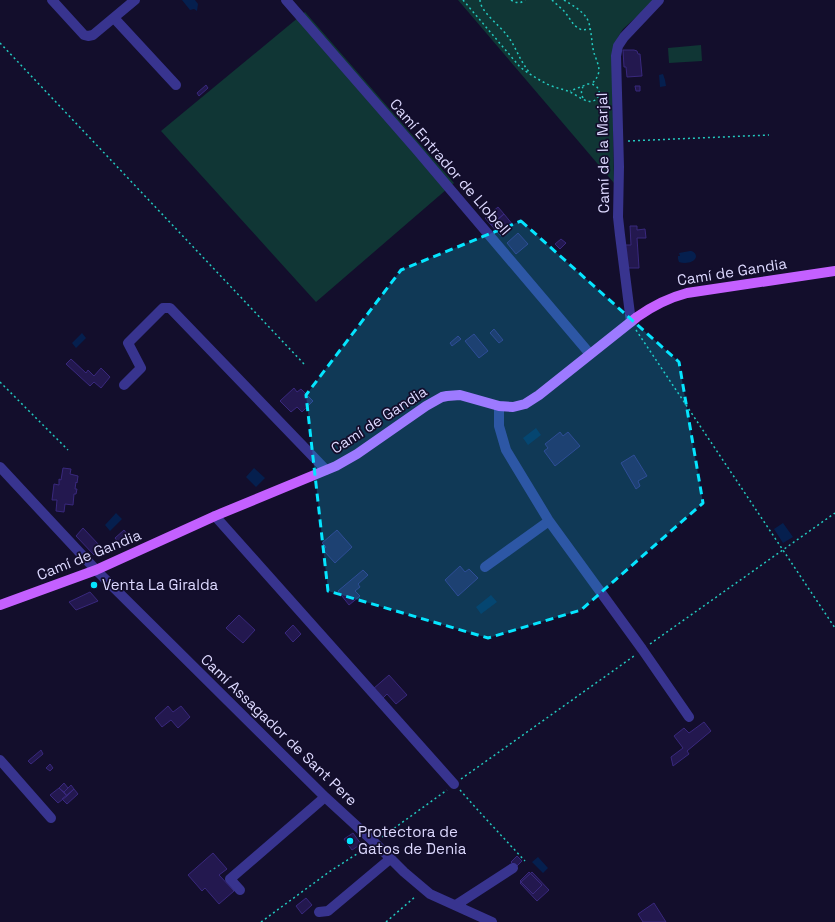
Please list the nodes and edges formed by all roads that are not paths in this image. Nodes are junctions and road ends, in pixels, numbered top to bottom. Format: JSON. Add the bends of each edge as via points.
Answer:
{"nodes":[{"id":1,"x":52,"y":0,"type":"edge"},
{"id":2,"x":136,"y":0,"type":"edge"},
{"id":3,"x":286,"y":0,"type":"edge"},
{"id":4,"x":659,"y":0,"type":"edge"},
{"id":5,"x":114,"y":18,"type":"junction"},
{"id":6,"x":176,"y":85,"type":"dead end"},
{"id":7,"x":835,"y":271,"type":"edge"},
{"id":8,"x":631,"y":322,"type":"junction"},
{"id":9,"x":590,"y":354,"type":"junction"},
{"id":10,"x":124,"y":385,"type":"dead end"},
{"id":11,"x":499,"y":406,"type":"junction"},
{"id":12,"x":0,"y":467,"type":"edge"},
{"id":13,"x":326,"y":470,"type":"junction"},
{"id":14,"x":215,"y":516,"type":"junction"},
{"id":15,"x":549,"y":521,"type":"junction"},
{"id":16,"x":485,"y":567,"type":"dead end"},
{"id":17,"x":96,"y":570,"type":"junction"},
{"id":18,"x":0,"y":605,"type":"edge"},
{"id":19,"x":689,"y":716,"type":"dead end"},
{"id":20,"x":0,"y":760,"type":"edge"},
{"id":21,"x":454,"y":784,"type":"road end"},
{"id":22,"x":325,"y":797,"type":"junction"},
{"id":23,"x":51,"y":818,"type":"dead end"},
{"id":24,"x":390,"y":859,"type":"junction"},
{"id":25,"x":513,"y":868,"type":"dead end"},
{"id":26,"x":240,"y":890,"type":"dead end"},
{"id":27,"x":456,"y":905,"type":"junction"},
{"id":28,"x":319,"y":912,"type":"dead end"},
{"id":29,"x":492,"y":922,"type":"edge"}],
"edges":[{"from":1,"to":5,"type":"street","via":[[88,36],[93,35]]},
{"from":2,"to":5,"type":"street"},
{"from":3,"to":9,"type":"street","name":"Camí Entrador de Llobell"},
{"from":4,"to":8,"type":"street","name":"Camí de la Marjal","via":[[627,32],[618,46],[616,56],[618,217]]},
{"from":5,"to":6,"type":"street"},
{"from":7,"to":8,"type":"main road","name":"Camí de Gandia","via":[[687,293],[662,301]]},
{"from":8,"to":9,"type":"main road","name":"Camí de Gandia"},
{"from":9,"to":11,"type":"main road","name":"Camí de Gandia","via":[[525,404],[513,407]]},
{"from":10,"to":13,"type":"street","via":[[141,368],[128,343],[163,308],[170,308]]},
{"from":11,"to":13,"type":"main road","name":"Camí de Gandia","via":[[460,395],[442,397],[346,461]]},
{"from":11,"to":15,"type":"street","via":[[499,426],[506,450]]},
{"from":12,"to":17,"type":"street","name":"Camí Assagador de Sant Pere"},
{"from":13,"to":14,"type":"main road","name":"Camí de Gandia"},
{"from":14,"to":17,"type":"main road","name":"Camí de Gandia"},
{"from":14,"to":21,"type":"street"},
{"from":15,"to":16,"type":"street"},
{"from":15,"to":19,"type":"street"},
{"from":17,"to":18,"type":"main road","name":"Camí de Gandia"},
{"from":17,"to":22,"type":"street","name":"Camí Assagador de Sant Pere"},
{"from":20,"to":23,"type":"street"},
{"from":22,"to":24,"type":"street","name":"Camí Assagador de Sant Pere"},
{"from":22,"to":26,"type":"street","via":[[230,879]]},
{"from":24,"to":27,"type":"street","name":"Camí Assagador de Sant Pere","via":[[430,894]]},
{"from":24,"to":28,"type":"street","via":[[328,911]]},
{"from":25,"to":27,"type":"street"},
{"from":27,"to":29,"type":"street","name":"Camí Assagador de Sant Pere"}]}
